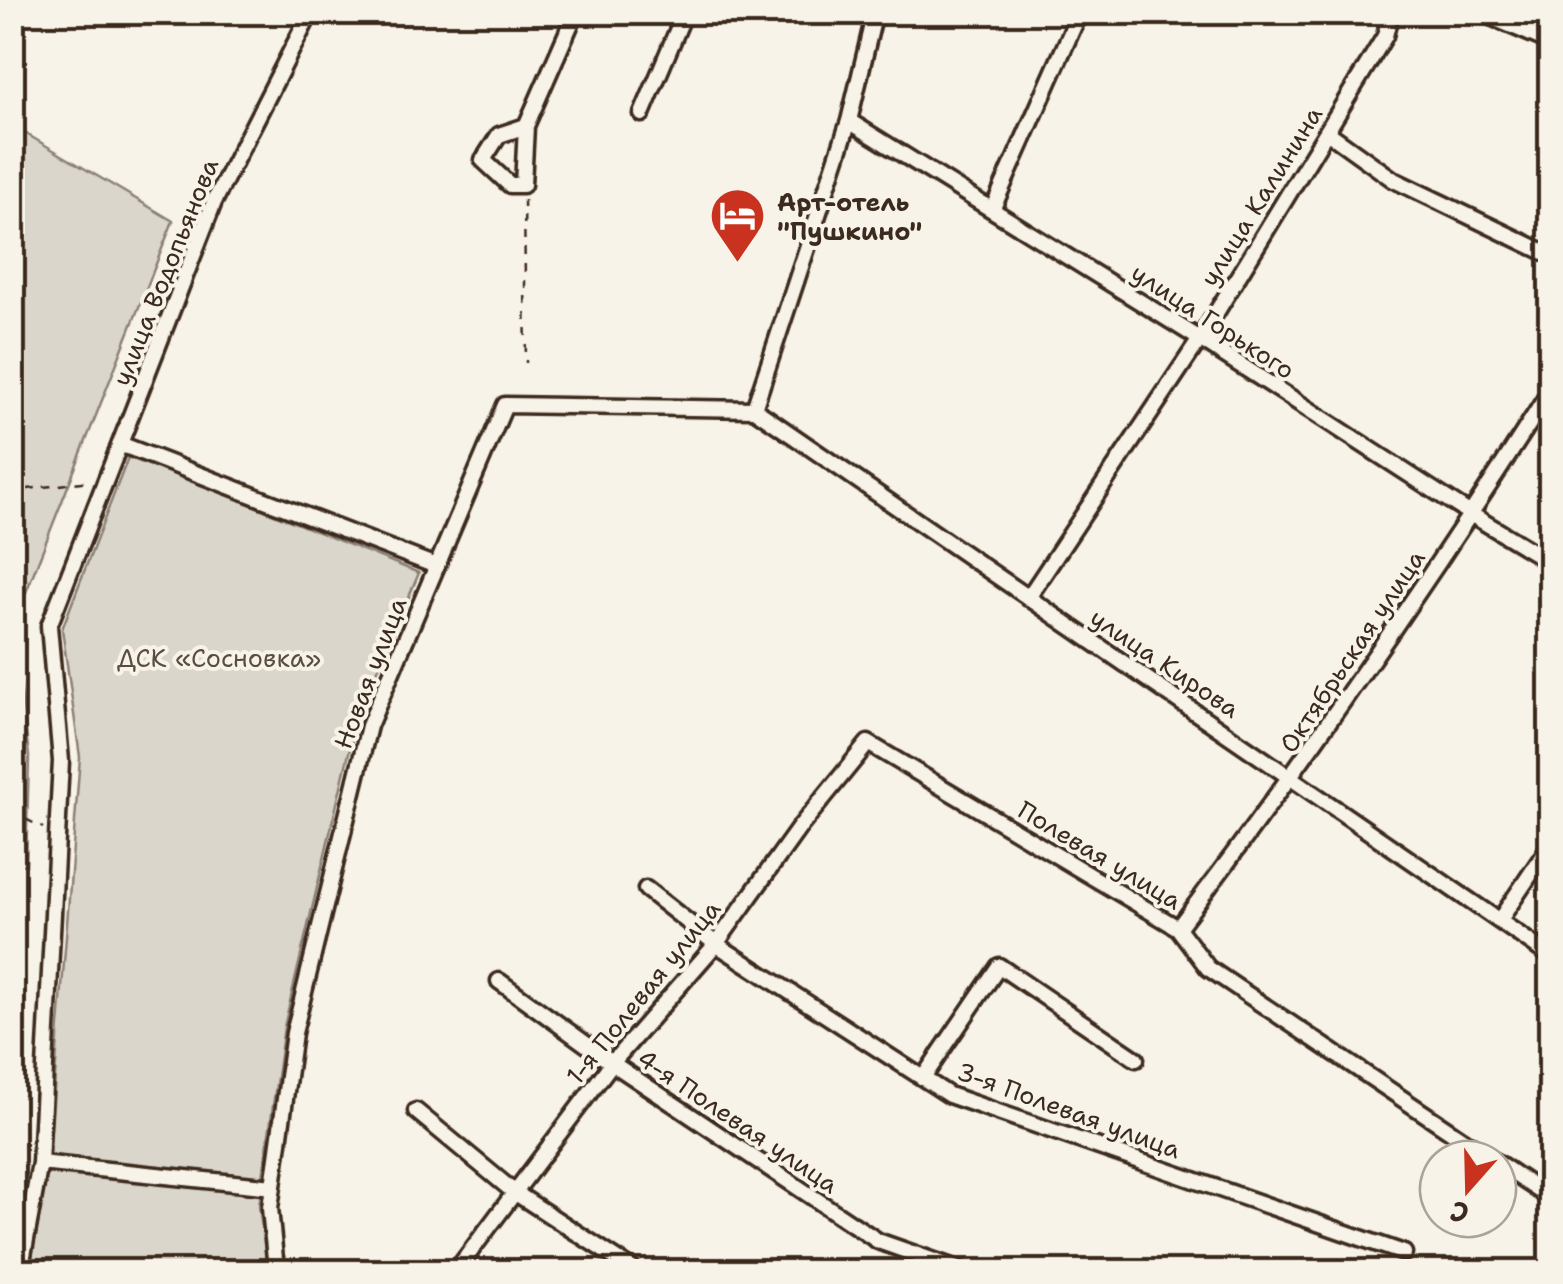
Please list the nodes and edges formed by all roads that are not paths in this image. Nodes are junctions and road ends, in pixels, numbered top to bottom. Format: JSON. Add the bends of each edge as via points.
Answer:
{"nodes":[{"id":1,"x":312,"y":12,"type":"edge"},
{"id":2,"x":576,"y":12,"type":"edge"},
{"id":3,"x":685,"y":12,"type":"edge"},
{"id":4,"x":874,"y":12,"type":"edge"},
{"id":5,"x":1080,"y":12,"type":"edge"},
{"id":6,"x":1391,"y":12,"type":"edge"},
{"id":7,"x":1478,"y":12,"type":"edge"},
{"id":8,"x":1550,"y":42,"type":"edge"},
{"id":9,"x":642,"y":114,"type":"dead end"},
{"id":10,"x":848,"y":122,"type":"junction"},
{"id":11,"x":526,"y":126,"type":"junction"},
{"id":12,"x":1327,"y":132,"type":"junction"},
{"id":13,"x":993,"y":208,"type":"junction"},
{"id":14,"x":1550,"y":255,"type":"edge"},
{"id":15,"x":1200,"y":339,"type":"junction"},
{"id":16,"x":1550,"y":391,"type":"edge"},
{"id":17,"x":754,"y":409,"type":"junction"},
{"id":18,"x":120,"y":444,"type":"junction"},
{"id":19,"x":1472,"y":515,"type":"junction"},
{"id":20,"x":1550,"y":562,"type":"edge"},
{"id":21,"x":436,"y":566,"type":"junction"},
{"id":22,"x":1028,"y":598,"type":"junction"},
{"id":23,"x":868,"y":743,"type":"joint"},
{"id":24,"x":1293,"y":777,"type":"junction"},
{"id":25,"x":1550,"y":845,"type":"edge"},
{"id":26,"x":646,"y":889,"type":"dead end"},
{"id":27,"x":1499,"y":921,"type":"junction"},
{"id":28,"x":1178,"y":928,"type":"junction"},
{"id":29,"x":716,"y":944,"type":"junction"},
{"id":30,"x":1550,"y":956,"type":"edge"},
{"id":31,"x":499,"y":982,"type":"dead end"},
{"id":32,"x":1136,"y":1059,"type":"dead end"},
{"id":33,"x":612,"y":1064,"type":"junction"},
{"id":34,"x":923,"y":1078,"type":"junction"},
{"id":35,"x":416,"y":1111,"type":"dead end"},
{"id":36,"x":1462,"y":1139,"type":"edge"},
{"id":37,"x":40,"y":1163,"type":"junction"},
{"id":38,"x":1518,"y":1176,"type":"edge"},
{"id":39,"x":273,"y":1186,"type":"junction"},
{"id":40,"x":514,"y":1192,"type":"junction"},
{"id":41,"x":1550,"y":1198,"type":"edge"},
{"id":42,"x":1404,"y":1252,"type":"dead end"},
{"id":43,"x":20,"y":1272,"type":"edge"},
{"id":44,"x":282,"y":1272,"type":"edge"},
{"id":45,"x":456,"y":1272,"type":"edge"},
{"id":46,"x":637,"y":1272,"type":"edge"},
{"id":47,"x":966,"y":1272,"type":"edge"}],
"edges":[{"from":1,"to":18,"type":"street","name":"улица Водопьянова","via":[[214,202]]},
{"from":2,"to":11,"type":"street"},
{"from":3,"to":9,"type":"street"},
{"from":4,"to":10,"type":"street"},
{"from":5,"to":13,"type":"street"},
{"from":6,"to":12,"type":"street","name":"улица Калинина","via":[[1385,36]]},
{"from":7,"to":8,"type":"street"},
{"from":10,"to":13,"type":"street","name":"улица Горького"},
{"from":10,"to":17,"type":"street"},
{"from":11,"to":11,"type":"street","via":[[499,136],[483,160],[510,186],[524,185]]},
{"from":12,"to":14,"type":"street","via":[[1394,180]]},
{"from":12,"to":15,"type":"street","name":"улица Калинина"},
{"from":13,"to":15,"type":"street","name":"улица Горького"},
{"from":15,"to":19,"type":"street","name":"улица Горького"},
{"from":15,"to":22,"type":"street","name":"улица Калинина"},
{"from":16,"to":19,"type":"street","name":"Октябрьская улица"},
{"from":17,"to":21,"type":"street","name":"Новая улица","via":[[505,404]]},
{"from":17,"to":22,"type":"street","name":"улица Кирова"},
{"from":18,"to":21,"type":"street"},
{"from":18,"to":37,"type":"street","name":"улица Водопьянова","via":[[49,626],[62,761]]},
{"from":19,"to":20,"type":"street","name":"улица Горького"},
{"from":19,"to":24,"type":"street","name":"Октябрьская улица"},
{"from":21,"to":39,"type":"street","name":"Новая улица","via":[[369,726],[294,1033]]},
{"from":22,"to":24,"type":"street","name":"улица Кирова"},
{"from":23,"to":28,"type":"street","name":"Полевая улица"},
{"from":23,"to":29,"type":"street","name":"1-я Полевая улица"},
{"from":24,"to":27,"type":"street","name":"улица Кирова"},
{"from":24,"to":28,"type":"street","name":"Октябрьская улица"},
{"from":25,"to":27,"type":"street"},
{"from":26,"to":29,"type":"street","name":"3-я Полевая улица"},
{"from":27,"to":30,"type":"street","name":"улица Кирова"},
{"from":28,"to":36,"type":"street","name":"Полевая улица","via":[[1208,968]]},
{"from":29,"to":33,"type":"street","name":"1-я Полевая улица"},
{"from":29,"to":34,"type":"street","name":"3-я Полевая улица"},
{"from":31,"to":33,"type":"street","name":"4-я Полевая улица"},
{"from":32,"to":34,"type":"street","via":[[998,966]]},
{"from":33,"to":40,"type":"street","name":"1-я Полевая улица"},
{"from":33,"to":47,"type":"street","name":"4-я Полевая улица","via":[[878,1241]]},
{"from":34,"to":42,"type":"street","name":"3-я Полевая улица","via":[[950,1095]]},
{"from":35,"to":40,"type":"street"},
{"from":37,"to":39,"type":"street"},
{"from":37,"to":43,"type":"street","name":"улица Водопьянова"},
{"from":38,"to":41,"type":"street","name":"Полевая улица"},
{"from":39,"to":44,"type":"street","name":"Новая улица","via":[[275,1258]]},
{"from":40,"to":45,"type":"street","name":"1-я Полевая улица"},
{"from":40,"to":46,"type":"street"}]}
